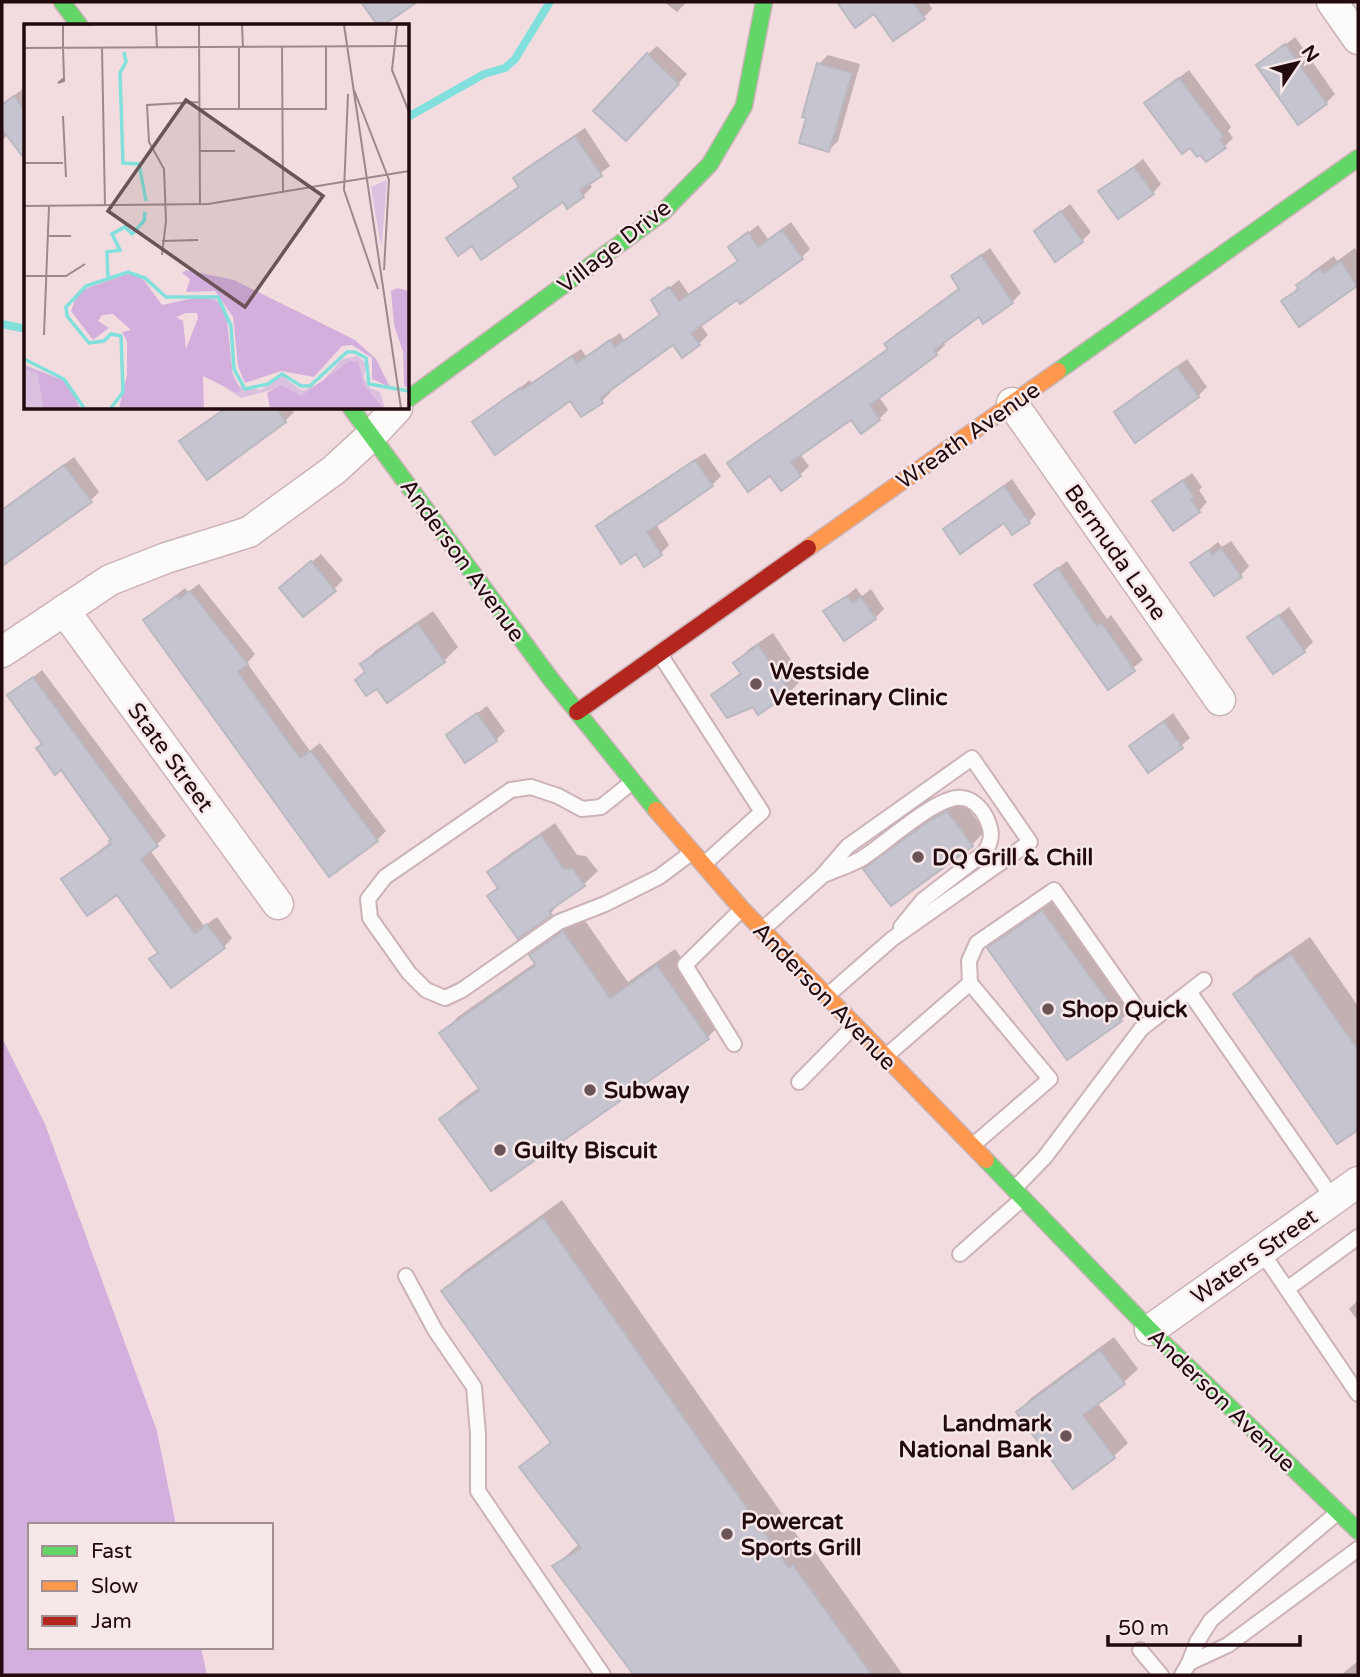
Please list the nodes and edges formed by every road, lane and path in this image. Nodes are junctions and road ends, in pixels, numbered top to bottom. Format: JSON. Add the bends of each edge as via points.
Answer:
{"nodes":[{"id":1,"x":62,"y":2,"type":"edge"},
{"id":2,"x":764,"y":2,"type":"edge"},
{"id":3,"x":1332,"y":2,"type":"edge"},
{"id":4,"x":78,"y":24,"type":"edge"},
{"id":5,"x":1358,"y":39,"type":"edge"},
{"id":6,"x":1358,"y":160,"type":"edge"},
{"id":7,"x":410,"y":398,"type":"edge"},
{"id":8,"x":1012,"y":403,"type":"junction"},
{"id":9,"x":352,"y":410,"type":"edge"},
{"id":10,"x":395,"y":410,"type":"edge"},
{"id":11,"x":371,"y":436,"type":"junction"},
{"id":12,"x":64,"y":610,"type":"junction"},
{"id":13,"x":2,"y":652,"type":"edge"},
{"id":14,"x":659,"y":654,"type":"junction"},
{"id":15,"x":1220,"y":700,"type":"dead end"},
{"id":16,"x":578,"y":712,"type":"junction"},
{"id":17,"x":632,"y":782,"type":"junction"},
{"id":18,"x":698,"y":858,"type":"junction"},
{"id":19,"x":821,"y":877,"type":"junction"},
{"id":20,"x":278,"y":904,"type":"dead end"},
{"id":21,"x":742,"y":909,"type":"junction"},
{"id":22,"x":761,"y":930,"type":"junction"},
{"id":23,"x":892,"y":939,"type":"junction"},
{"id":24,"x":1204,"y":980,"type":"dead end"},
{"id":25,"x":970,"y":983,"type":"junction"},
{"id":26,"x":1190,"y":993,"type":"junction"},
{"id":27,"x":825,"y":997,"type":"junction"},
{"id":28,"x":1136,"y":1007,"type":"dead end"},
{"id":29,"x":854,"y":1026,"type":"junction"},
{"id":30,"x":734,"y":1044,"type":"dead end"},
{"id":31,"x":884,"y":1058,"type":"junction"},
{"id":32,"x":799,"y":1082,"type":"dead end"},
{"id":33,"x":971,"y":1147,"type":"junction"},
{"id":34,"x":1358,"y":1182,"type":"edge"},
{"id":35,"x":1018,"y":1194,"type":"junction"},
{"id":36,"x":1334,"y":1200,"type":"junction"},
{"id":37,"x":1358,"y":1237,"type":"edge"},
{"id":38,"x":1261,"y":1251,"type":"junction"},
{"id":39,"x":960,"y":1254,"type":"dead end"},
{"id":40,"x":406,"y":1276,"type":"dead end"},
{"id":41,"x":1287,"y":1289,"type":"junction"},
{"id":42,"x":1150,"y":1330,"type":"junction"},
{"id":43,"x":1358,"y":1394,"type":"edge"},
{"id":44,"x":1338,"y":1512,"type":"junction"},
{"id":45,"x":1357,"y":1526,"type":"edge"},
{"id":46,"x":1358,"y":1549,"type":"edge"},
{"id":47,"x":1140,"y":1650,"type":"dead end"},
{"id":48,"x":1186,"y":1669,"type":"edge"},
{"id":49,"x":603,"y":1675,"type":"edge"},
{"id":50,"x":1161,"y":1675,"type":"edge"}],
"edges":[{"from":1,"to":4,"type":"main road"},
{"from":2,"to":7,"type":"main road","name":"Village Drive","via":[[744,106],[710,164],[662,214]]},
{"from":3,"to":5,"type":"street"},
{"from":6,"to":8,"type":"main road","name":"Wreath Avenue"},
{"from":8,"to":14,"type":"main road","name":"Wreath Avenue"},
{"from":8,"to":15,"type":"street","name":"Bermuda Lane"},
{"from":9,"to":11,"type":"main road","name":"Anderson Avenue"},
{"from":10,"to":11,"type":"street"},
{"from":11,"to":12,"type":"street","via":[[334,470],[249,532],[110,580]]},
{"from":11,"to":16,"type":"main road","name":"Anderson Avenue"},
{"from":12,"to":13,"type":"street"},
{"from":12,"to":20,"type":"street","name":"State Street"},
{"from":14,"to":16,"type":"main road","name":"Wreath Avenue"},
{"from":14,"to":18,"type":"lane","via":[[762,812]]},
{"from":16,"to":17,"type":"main road","name":"Anderson Avenue"},
{"from":17,"to":18,"type":"main road","name":"Anderson Avenue"},
{"from":17,"to":18,"type":"lane","via":[[601,807],[582,810],[531,787],[511,790],[385,877],[368,899],[370,918],[409,972],[426,990],[445,998],[559,922]]},
{"from":18,"to":21,"type":"main road","name":"Anderson Avenue"},
{"from":19,"to":22,"type":"lane"},
{"from":19,"to":23,"type":"lane","via":[[862,858],[933,807],[962,798],[976,804],[991,830],[985,852],[923,900]]},
{"from":19,"to":23,"type":"lane","via":[[848,846],[971,758],[1030,842]]},
{"from":21,"to":22,"type":"main road","name":"Anderson Avenue"},
{"from":21,"to":30,"type":"lane","via":[[685,965]]},
{"from":22,"to":27,"type":"main road","name":"Anderson Avenue"},
{"from":23,"to":27,"type":"lane"},
{"from":24,"to":26,"type":"lane"},
{"from":25,"to":28,"type":"lane","via":[[969,961],[976,943],[1054,890]]},
{"from":25,"to":31,"type":"lane"},
{"from":25,"to":33,"type":"lane","via":[[1050,1079]]},
{"from":26,"to":35,"type":"lane","via":[[1141,1029]]},
{"from":26,"to":36,"type":"lane"},
{"from":27,"to":29,"type":"main road","name":"Anderson Avenue"},
{"from":29,"to":31,"type":"main road","name":"Anderson Avenue"},
{"from":29,"to":32,"type":"lane"},
{"from":31,"to":33,"type":"main road","name":"Anderson Avenue"},
{"from":33,"to":35,"type":"main road","name":"Anderson Avenue"},
{"from":34,"to":36,"type":"street","name":"Waters Street"},
{"from":35,"to":39,"type":"lane"},
{"from":35,"to":42,"type":"main road","name":"Anderson Avenue"},
{"from":36,"to":38,"type":"street","name":"Waters Street"},
{"from":37,"to":41,"type":"lane"},
{"from":38,"to":41,"type":"lane"},
{"from":38,"to":42,"type":"street","name":"Waters Street"},
{"from":40,"to":49,"type":"lane","via":[[474,1387],[478,1491]]},
{"from":41,"to":43,"type":"lane"},
{"from":42,"to":44,"type":"main road","name":"Anderson Avenue"},
{"from":44,"to":45,"type":"main road","name":"Anderson Avenue"},
{"from":44,"to":48,"type":"lane","via":[[1211,1620]]},
{"from":46,"to":48,"type":"lane","via":[[1228,1645]]},
{"from":47,"to":50,"type":"lane"}]}
